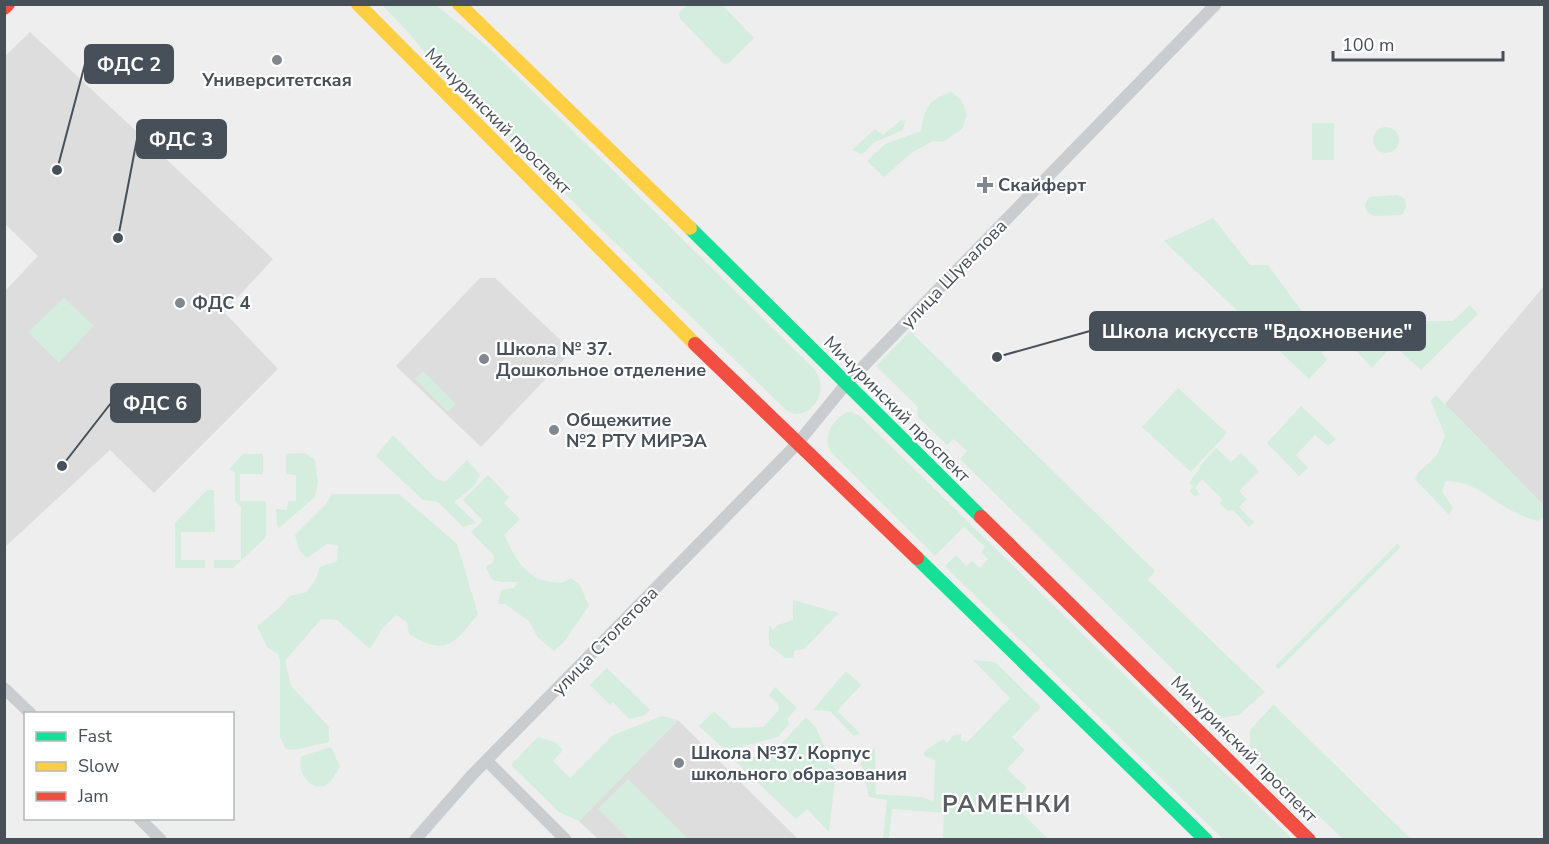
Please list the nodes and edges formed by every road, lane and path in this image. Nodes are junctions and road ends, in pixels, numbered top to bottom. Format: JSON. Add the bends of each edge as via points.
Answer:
{"nodes":[{"id":1,"x":8,"y":4,"type":"edge"},
{"id":2,"x":358,"y":4,"type":"edge"},
{"id":3,"x":459,"y":4,"type":"edge"},
{"id":4,"x":1216,"y":4,"type":"edge"},
{"id":5,"x":4,"y":8,"type":"edge"},
{"id":6,"x":846,"y":384,"type":"junction"},
{"id":7,"x":797,"y":444,"type":"junction"},
{"id":8,"x":4,"y":688,"type":"edge"},
{"id":9,"x":29,"y":712,"type":"edge"},
{"id":10,"x":487,"y":761,"type":"junction"},
{"id":11,"x":140,"y":820,"type":"edge"},
{"id":12,"x":161,"y":840,"type":"edge"},
{"id":13,"x":415,"y":840,"type":"edge"},
{"id":14,"x":566,"y":840,"type":"edge"},
{"id":15,"x":1206,"y":840,"type":"edge"},
{"id":16,"x":1309,"y":840,"type":"edge"}],
"edges":[{"from":1,"to":5,"type":"main road"},
{"from":2,"to":7,"type":"main road","name":"Мичуринский проспект"},
{"from":3,"to":6,"type":"main road","name":"Мичуринский проспект"},
{"from":4,"to":6,"type":"street","name":"улица Шувалова"},
{"from":6,"to":7,"type":"street","name":"улица Шувалова"},
{"from":6,"to":16,"type":"main road","name":"Мичуринский проспект"},
{"from":7,"to":10,"type":"street","name":"улица Столетова"},
{"from":7,"to":15,"type":"main road","name":"Мичуринский проспект"},
{"from":8,"to":9,"type":"street"},
{"from":10,"to":13,"type":"street","name":"улица Столетова"},
{"from":10,"to":14,"type":"street"},
{"from":11,"to":12,"type":"street"}]}
